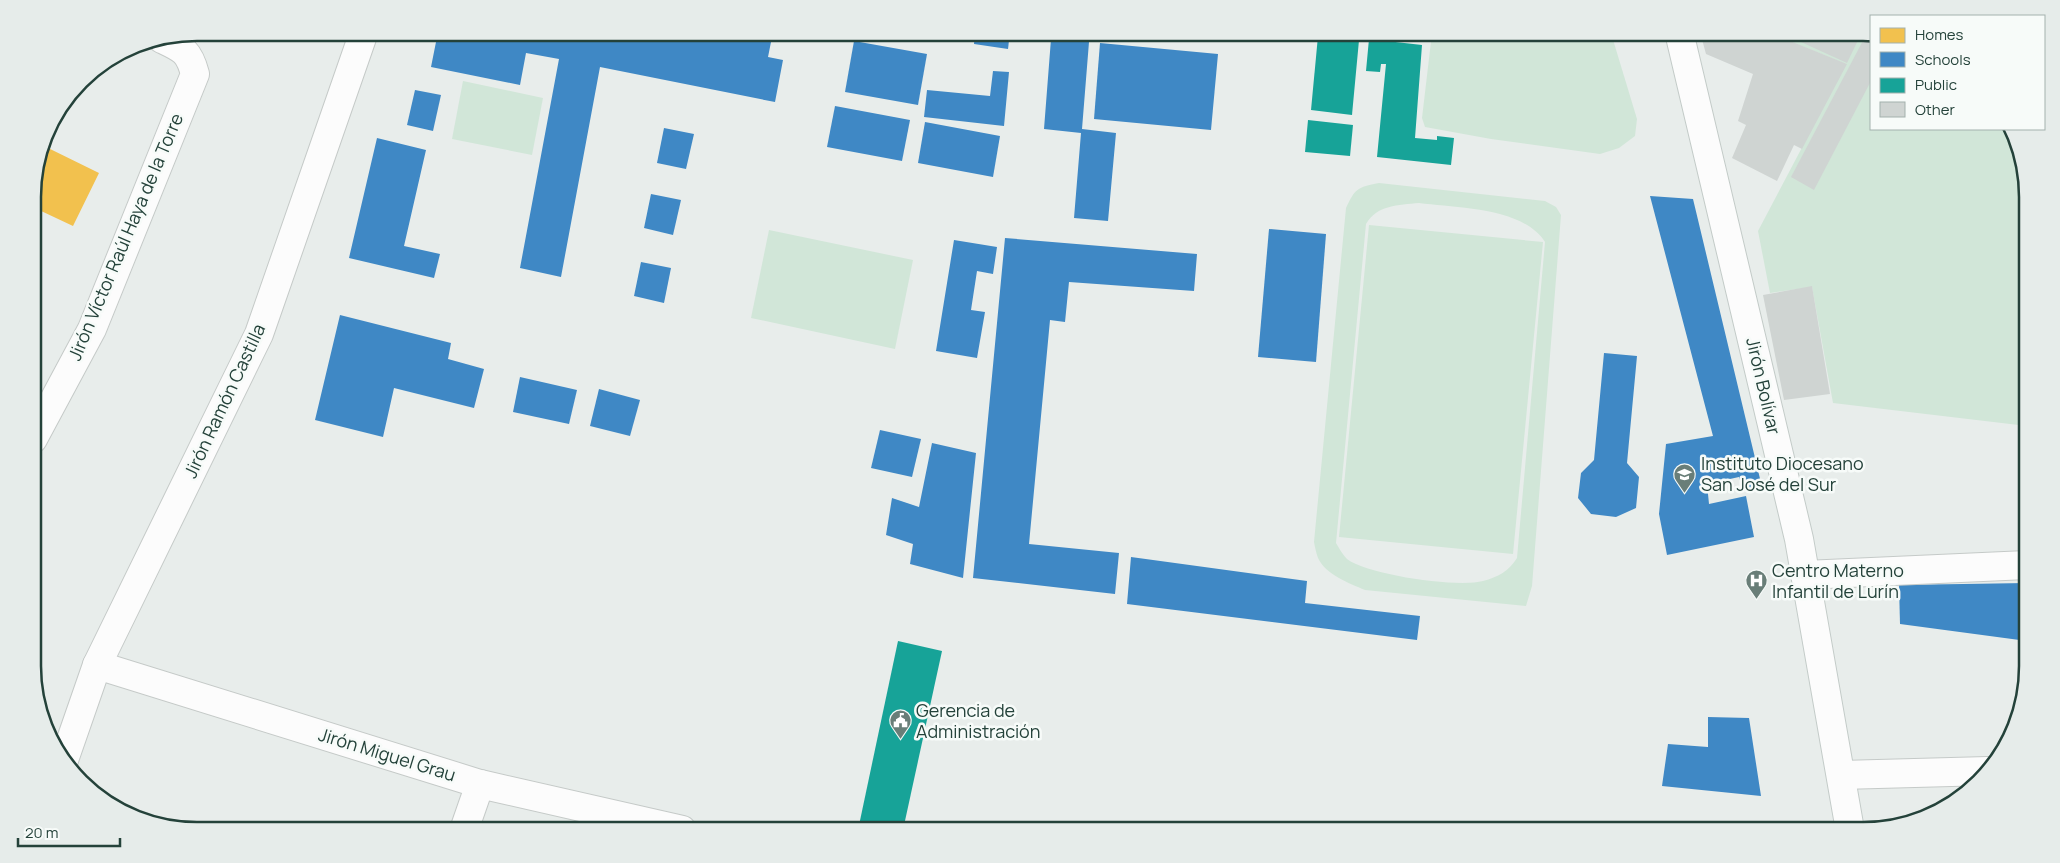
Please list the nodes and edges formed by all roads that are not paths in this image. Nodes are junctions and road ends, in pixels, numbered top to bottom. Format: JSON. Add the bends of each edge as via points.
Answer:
{"nodes":[{"id":1,"x":1681,"y":41,"type":"edge"},
{"id":2,"x":361,"y":42,"type":"edge"},
{"id":3,"x":172,"y":44,"type":"edge"},
{"id":4,"x":42,"y":423,"type":"edge"},
{"id":5,"x":2019,"y":565,"type":"edge"},
{"id":6,"x":1805,"y":575,"type":"junction"},
{"id":7,"x":97,"y":665,"type":"junction"},
{"id":8,"x":67,"y":751,"type":"edge"},
{"id":9,"x":1978,"y":771,"type":"edge"},
{"id":10,"x":1840,"y":775,"type":"junction"},
{"id":11,"x":480,"y":784,"type":"junction"},
{"id":12,"x":1848,"y":821,"type":"edge"},
{"id":13,"x":467,"y":822,"type":"edge"},
{"id":14,"x":646,"y":822,"type":"edge"}],
"edges":[{"from":1,"to":6,"type":"street","name":"Jirón Bolívar"},
{"from":2,"to":7,"type":"street","name":"Jirón Ramón Castilla","via":[[258,334]]},
{"from":3,"to":4,"type":"street","name":"Jirón Víctor Raúl Haya de la Torre","via":[[182,48],[191,59],[195,74],[92,329]]},
{"from":5,"to":6,"type":"street"},
{"from":6,"to":10,"type":"street","name":"Jirón Bolívar"},
{"from":7,"to":8,"type":"street","name":"Jirón Ramón Castilla"},
{"from":7,"to":11,"type":"street","name":"Jirón Miguel Grau"},
{"from":9,"to":10,"type":"street"},
{"from":10,"to":12,"type":"street","name":"Jirón Bolívar"},
{"from":11,"to":13,"type":"street"},
{"from":11,"to":14,"type":"street","name":"Jirón Miguel Grau"}]}
